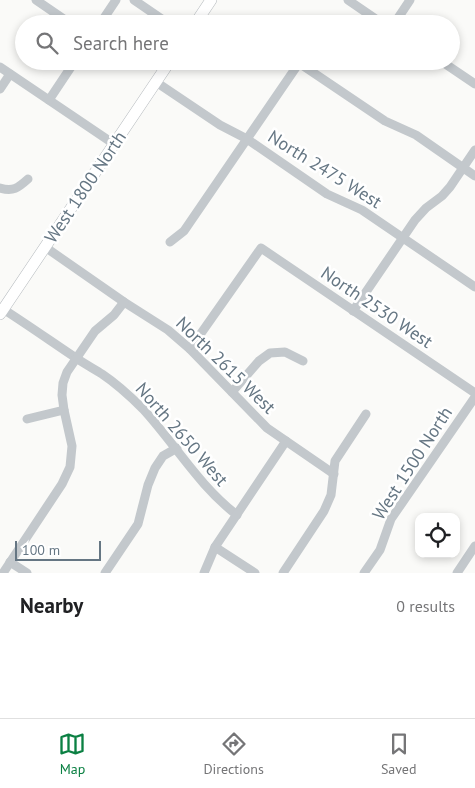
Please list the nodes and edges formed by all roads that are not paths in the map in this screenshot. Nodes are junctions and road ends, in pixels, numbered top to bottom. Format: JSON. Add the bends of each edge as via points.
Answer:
{"nodes":[{"id":1,"x":36,"y":0,"type":"edge"},
{"id":2,"x":116,"y":0,"type":"edge"},
{"id":3,"x":134,"y":0,"type":"edge"},
{"id":4,"x":211,"y":0,"type":"edge"},
{"id":5,"x":348,"y":0,"type":"edge"},
{"id":6,"x":410,"y":0,"type":"edge"},
{"id":7,"x":58,"y":15,"type":"edge"},
{"id":8,"x":106,"y":15,"type":"edge"},
{"id":9,"x":156,"y":15,"type":"edge"},
{"id":10,"x":201,"y":15,"type":"edge"},
{"id":11,"x":370,"y":15,"type":"edge"},
{"id":12,"x":400,"y":15,"type":"edge"},
{"id":13,"x":0,"y":67,"type":"edge"},
{"id":14,"x":68,"y":70,"type":"edge"},
{"id":15,"x":164,"y":70,"type":"edge"},
{"id":16,"x":295,"y":70,"type":"edge"},
{"id":17,"x":308,"y":70,"type":"edge"},
{"id":18,"x":454,"y":70,"type":"edge"},
{"id":19,"x":10,"y":74,"type":"junction"},
{"id":20,"x":156,"y":82,"type":"junction"},
{"id":21,"x":475,"y":84,"type":"edge"},
{"id":22,"x":0,"y":89,"type":"edge"},
{"id":23,"x":49,"y":100,"type":"junction"},
{"id":24,"x":247,"y":139,"type":"junction"},
{"id":25,"x":114,"y":144,"type":"junction"},
{"id":26,"x":475,"y":150,"type":"edge"},
{"id":27,"x":463,"y":168,"type":"junction"},
{"id":28,"x":475,"y":176,"type":"edge"},
{"id":29,"x":28,"y":179,"type":"dead end"},
{"id":30,"x":0,"y":188,"type":"edge"},
{"id":31,"x":403,"y":238,"type":"junction"},
{"id":32,"x":170,"y":242,"type":"dead end"},
{"id":33,"x":45,"y":247,"type":"junction"},
{"id":34,"x":475,"y":286,"type":"edge"},
{"id":35,"x":124,"y":302,"type":"junction"},
{"id":36,"x":2,"y":311,"type":"edge"},
{"id":37,"x":353,"y":311,"type":"junction"},
{"id":38,"x":190,"y":349,"type":"junction"},
{"id":39,"x":76,"y":358,"type":"junction"},
{"id":40,"x":303,"y":361,"type":"dead end"},
{"id":41,"x":232,"y":392,"type":"junction"},
{"id":42,"x":475,"y":393,"type":"edge"},
{"id":43,"x":475,"y":397,"type":"edge"},
{"id":44,"x":64,"y":410,"type":"junction"},
{"id":45,"x":366,"y":414,"type":"dead end"},
{"id":46,"x":27,"y":419,"type":"dead end"},
{"id":47,"x":286,"y":441,"type":"junction"},
{"id":48,"x":177,"y":448,"type":"junction"},
{"id":49,"x":334,"y":474,"type":"junction"},
{"id":50,"x":237,"y":515,"type":"junction"},
{"id":51,"x":475,"y":546,"type":"edge"},
{"id":52,"x":215,"y":548,"type":"junction"},
{"id":53,"x":10,"y":562,"type":"junction"},
{"id":54,"x":2,"y":573,"type":"edge"},
{"id":55,"x":27,"y":573,"type":"edge"},
{"id":56,"x":105,"y":573,"type":"edge"},
{"id":57,"x":204,"y":573,"type":"edge"},
{"id":58,"x":255,"y":573,"type":"edge"},
{"id":59,"x":284,"y":573,"type":"edge"},
{"id":60,"x":364,"y":573,"type":"edge"},
{"id":61,"x":457,"y":573,"type":"edge"}],
"edges":[{"from":1,"to":7,"type":"street"},
{"from":2,"to":8,"type":"street"},
{"from":3,"to":9,"type":"street"},
{"from":4,"to":10,"type":"main road"},
{"from":5,"to":11,"type":"street"},
{"from":6,"to":12,"type":"street"},
{"from":13,"to":19,"type":"street"},
{"from":14,"to":23,"type":"street"},
{"from":15,"to":20,"type":"main road","name":"West 1800 North"},
{"from":16,"to":24,"type":"street"},
{"from":17,"to":27,"type":"street","via":[[385,121],[416,135]]},
{"from":18,"to":21,"type":"street"},
{"from":19,"to":22,"type":"street"},
{"from":19,"to":23,"type":"street"},
{"from":20,"to":24,"type":"street","name":"North 2475 West"},
{"from":20,"to":25,"type":"main road","name":"West 1800 North"},
{"from":23,"to":25,"type":"street"},
{"from":24,"to":31,"type":"street","name":"North 2475 West","via":[[327,194],[362,210]]},
{"from":24,"to":32,"type":"street","via":[[184,231]]},
{"from":25,"to":33,"type":"main road","name":"West 1800 North"},
{"from":26,"to":27,"type":"street"},
{"from":27,"to":28,"type":"street"},
{"from":27,"to":31,"type":"street","via":[[442,196],[415,220]]},
{"from":29,"to":30,"type":"street","via":[[20,187]]},
{"from":31,"to":34,"type":"street","name":"North 2475 West"},
{"from":31,"to":37,"type":"street"},
{"from":33,"to":35,"type":"street","name":"North 2615 West"},
{"from":33,"to":36,"type":"main road","name":"West 1800 North"},
{"from":35,"to":38,"type":"street","name":"North 2615 West","via":[[168,330]]},
{"from":35,"to":39,"type":"street","via":[[95,331]]},
{"from":36,"to":39,"type":"street","name":"North 2650 West"},
{"from":37,"to":38,"type":"street","name":"North 2530 West","via":[[260,248]]},
{"from":37,"to":42,"type":"street","name":"North 2530 West"},
{"from":38,"to":41,"type":"street","name":"North 2615 West"},
{"from":39,"to":44,"type":"street","via":[[62,383]]},
{"from":39,"to":48,"type":"street","name":"North 2650 West","via":[[124,391]]},
{"from":40,"to":41,"type":"street","via":[[285,352],[270,353]]},
{"from":41,"to":47,"type":"street","name":"North 2615 West"},
{"from":43,"to":60,"type":"street","name":"West 1500 North","via":[[391,519],[380,550]]},
{"from":44,"to":46,"type":"street"},
{"from":44,"to":53,"type":"street","via":[[72,446],[70,467]]},
{"from":45,"to":49,"type":"street","via":[[335,461]]},
{"from":47,"to":49,"type":"street","name":"North 2615 West"},
{"from":47,"to":50,"type":"street"},
{"from":48,"to":50,"type":"street","name":"North 2650 West","via":[[208,490]]},
{"from":48,"to":56,"type":"street","via":[[163,456],[155,468],[138,524]]},
{"from":49,"to":59,"type":"street","via":[[324,511]]},
{"from":50,"to":52,"type":"street"},
{"from":51,"to":61,"type":"street"},
{"from":52,"to":57,"type":"street"},
{"from":52,"to":58,"type":"street"},
{"from":53,"to":54,"type":"street"},
{"from":53,"to":55,"type":"street"}]}
